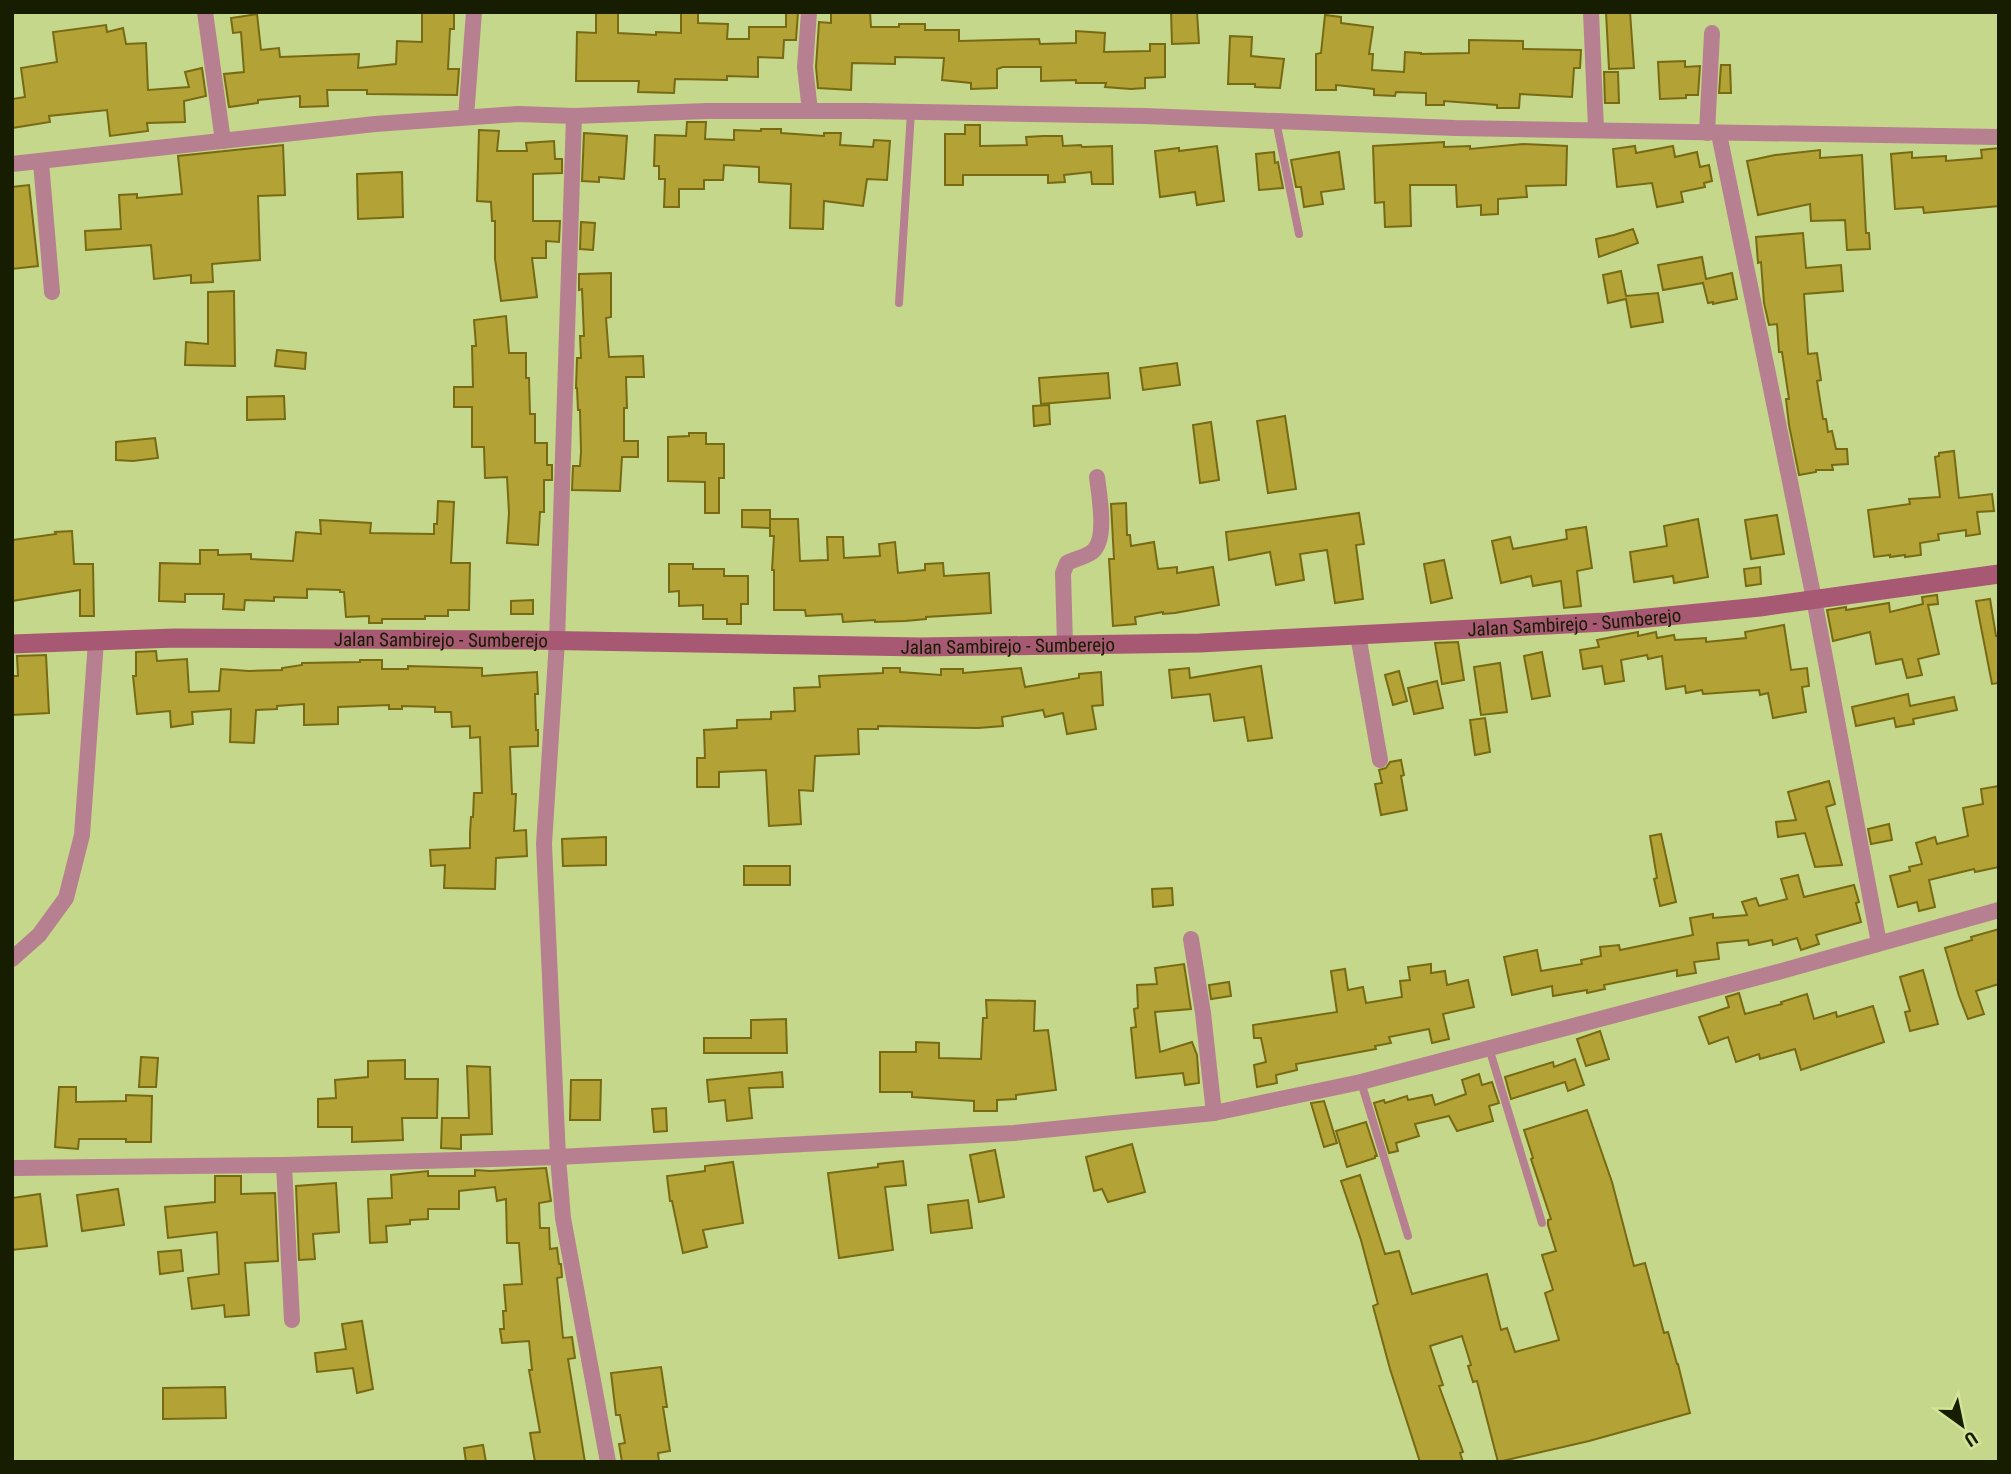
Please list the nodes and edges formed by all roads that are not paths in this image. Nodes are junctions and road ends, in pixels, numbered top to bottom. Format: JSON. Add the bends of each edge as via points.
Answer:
{"nodes":[{"id":1,"x":205,"y":12,"type":"edge"},
{"id":2,"x":474,"y":12,"type":"edge"},
{"id":3,"x":809,"y":12,"type":"edge"},
{"id":4,"x":1591,"y":12,"type":"edge"},
{"id":5,"x":1712,"y":33,"type":"dead end"},
{"id":6,"x":810,"y":111,"type":"junction"},
{"id":7,"x":911,"y":112,"type":"junction"},
{"id":8,"x":574,"y":116,"type":"junction"},
{"id":9,"x":466,"y":117,"type":"junction"},
{"id":10,"x":1276,"y":121,"type":"junction"},
{"id":11,"x":1597,"y":130,"type":"junction"},
{"id":12,"x":1713,"y":134,"type":"junction"},
{"id":13,"x":1999,"y":137,"type":"edge"},
{"id":14,"x":223,"y":141,"type":"junction"},
{"id":15,"x":41,"y":162,"type":"junction"},
{"id":16,"x":12,"y":164,"type":"edge"},
{"id":17,"x":1299,"y":234,"type":"dead end"},
{"id":18,"x":52,"y":292,"type":"dead end"},
{"id":19,"x":900,"y":303,"type":"dead end"},
{"id":20,"x":1097,"y":477,"type":"dead end"},
{"id":21,"x":1999,"y":574,"type":"edge"},
{"id":22,"x":1814,"y":600,"type":"junction"},
{"id":23,"x":1358,"y":635,"type":"junction"},
{"id":24,"x":96,"y":641,"type":"junction"},
{"id":25,"x":556,"y":641,"type":"junction"},
{"id":26,"x":12,"y":644,"type":"edge"},
{"id":27,"x":1065,"y":645,"type":"junction"},
{"id":28,"x":1380,"y":760,"type":"dead end"},
{"id":29,"x":1999,"y":910,"type":"edge"},
{"id":30,"x":1191,"y":939,"type":"dead end"},
{"id":31,"x":1879,"y":943,"type":"junction"},
{"id":32,"x":12,"y":959,"type":"edge"},
{"id":33,"x":1489,"y":1048,"type":"junction"},
{"id":34,"x":1361,"y":1082,"type":"junction"},
{"id":35,"x":1214,"y":1113,"type":"junction"},
{"id":36,"x":558,"y":1157,"type":"junction"},
{"id":37,"x":284,"y":1165,"type":"junction"},
{"id":38,"x":12,"y":1168,"type":"edge"},
{"id":39,"x":1542,"y":1223,"type":"dead end"},
{"id":40,"x":1408,"y":1236,"type":"dead end"},
{"id":41,"x":292,"y":1320,"type":"dead end"},
{"id":42,"x":608,"y":1462,"type":"edge"}],
"edges":[{"from":1,"to":14,"type":"street"},
{"from":2,"to":9,"type":"street"},
{"from":3,"to":6,"type":"street","via":[[805,67]]},
{"from":4,"to":11,"type":"street"},
{"from":5,"to":12,"type":"street"},
{"from":6,"to":7,"type":"street"},
{"from":6,"to":8,"type":"street"},
{"from":7,"to":10,"type":"street"},
{"from":7,"to":19,"type":"lane"},
{"from":8,"to":9,"type":"street"},
{"from":8,"to":25,"type":"street"},
{"from":9,"to":14,"type":"street"},
{"from":10,"to":11,"type":"street"},
{"from":10,"to":17,"type":"lane"},
{"from":11,"to":12,"type":"street"},
{"from":12,"to":13,"type":"street"},
{"from":12,"to":22,"type":"street"},
{"from":14,"to":15,"type":"street"},
{"from":15,"to":16,"type":"street"},
{"from":15,"to":18,"type":"street"},
{"from":20,"to":27,"type":"street","via":[[1099,542],[1091,553],[1070,561],[1064,569]]},
{"from":21,"to":22,"type":"main road","name":"Jalan Sambirejo - Sumberejo"},
{"from":22,"to":23,"type":"main road","name":"Jalan Sambirejo - Sumberejo","via":[[1606,622]]},
{"from":22,"to":31,"type":"street"},
{"from":23,"to":27,"type":"main road","name":"Jalan Sambirejo - Sumberejo"},
{"from":23,"to":28,"type":"street"},
{"from":24,"to":25,"type":"main road","name":"Jalan Sambirejo - Sumberejo"},
{"from":24,"to":26,"type":"main road","name":"Jalan Sambirejo - Sumberejo"},
{"from":24,"to":32,"type":"street","via":[[82,835],[66,898],[39,935]]},
{"from":25,"to":27,"type":"main road","name":"Jalan Sambirejo - Sumberejo"},
{"from":25,"to":36,"type":"street","via":[[544,844]]},
{"from":29,"to":31,"type":"street"},
{"from":30,"to":35,"type":"street"},
{"from":31,"to":33,"type":"street"},
{"from":33,"to":34,"type":"street"},
{"from":33,"to":39,"type":"lane"},
{"from":34,"to":35,"type":"street"},
{"from":34,"to":40,"type":"lane"},
{"from":35,"to":36,"type":"street","via":[[1014,1133]]},
{"from":36,"to":37,"type":"street"},
{"from":36,"to":42,"type":"street","via":[[563,1217]]},
{"from":37,"to":38,"type":"street"},
{"from":37,"to":41,"type":"street"}]}
